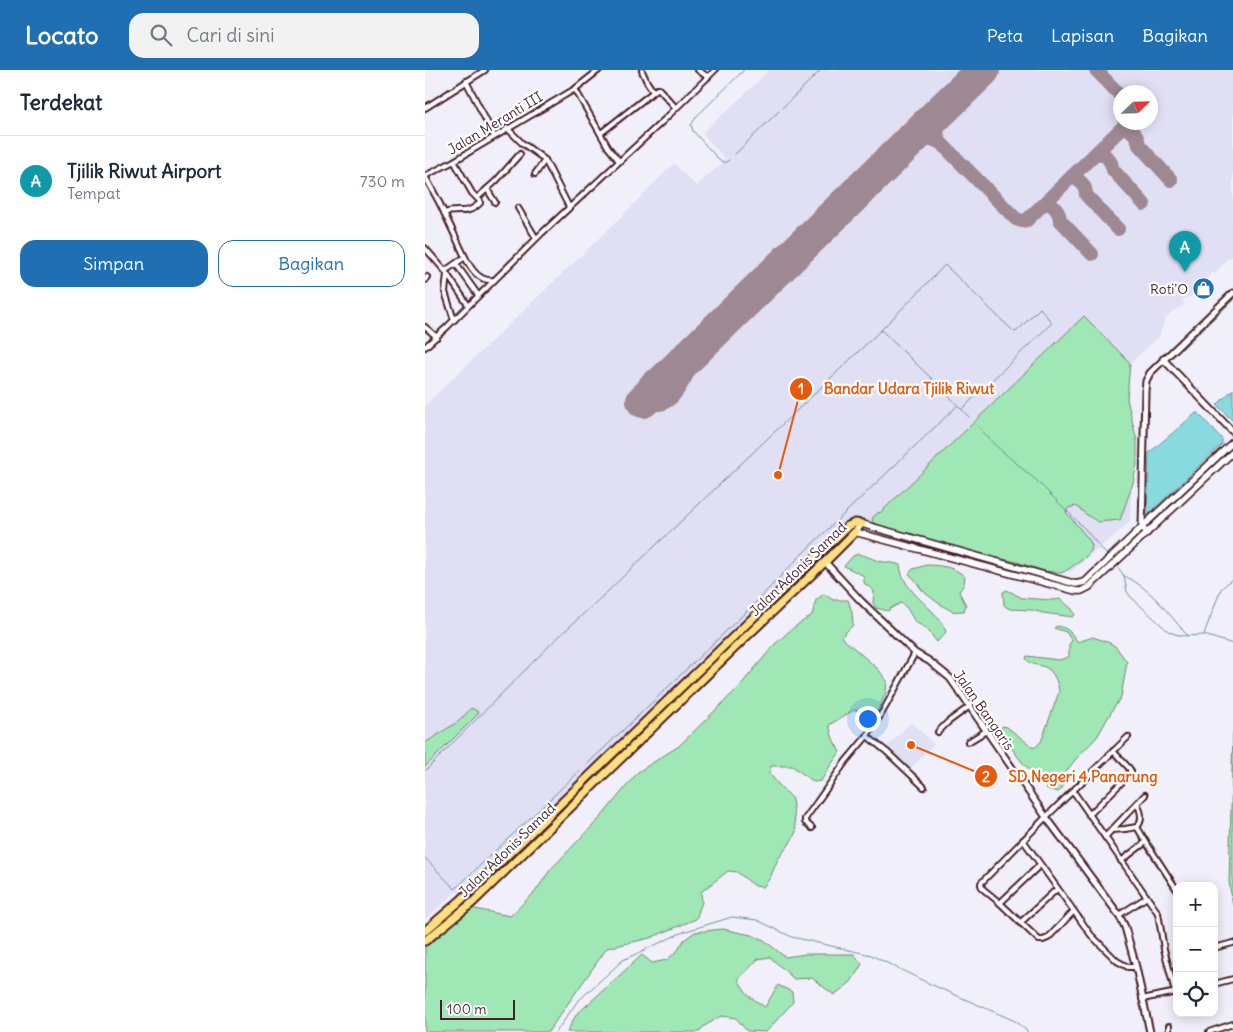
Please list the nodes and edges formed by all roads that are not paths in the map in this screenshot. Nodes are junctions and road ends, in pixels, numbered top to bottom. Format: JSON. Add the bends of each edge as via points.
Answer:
{"nodes":[{"id":1,"x":485,"y":70,"type":"edge"},
{"id":2,"x":599,"y":70,"type":"edge"},
{"id":3,"x":698,"y":70,"type":"edge"},
{"id":4,"x":715,"y":70,"type":"edge"},
{"id":5,"x":642,"y":71,"type":"edge"},
{"id":6,"x":708,"y":77,"type":"junction"},
{"id":7,"x":467,"y":82,"type":"junction"},
{"id":8,"x":575,"y":89,"type":"junction"},
{"id":9,"x":653,"y":91,"type":"junction"},
{"id":10,"x":425,"y":108,"type":"edge"},
{"id":11,"x":675,"y":108,"type":"junction"},
{"id":12,"x":507,"y":128,"type":"junction"},
{"id":13,"x":601,"y":133,"type":"junction"},
{"id":14,"x":494,"y":136,"type":"junction"},
{"id":15,"x":520,"y":154,"type":"dead end"},
{"id":16,"x":545,"y":160,"type":"junction"},
{"id":17,"x":453,"y":161,"type":"junction"},
{"id":18,"x":619,"y":161,"type":"junction"},
{"id":19,"x":535,"y":174,"type":"dead end"},
{"id":20,"x":425,"y":176,"type":"edge"},
{"id":21,"x":487,"y":189,"type":"junction"},
{"id":22,"x":477,"y":198,"type":"junction"},
{"id":23,"x":495,"y":202,"type":"dead end"},
{"id":24,"x":569,"y":207,"type":"junction"},
{"id":25,"x":518,"y":208,"type":"dead end"},
{"id":26,"x":444,"y":213,"type":"junction"},
{"id":27,"x":536,"y":238,"type":"junction"},
{"id":28,"x":425,"y":248,"type":"edge"},
{"id":29,"x":465,"y":258,"type":"junction"},
{"id":30,"x":456,"y":264,"type":"junction"},
{"id":31,"x":446,"y":273,"type":"junction"},
{"id":32,"x":494,"y":280,"type":"junction"},
{"id":33,"x":1233,"y":294,"type":"edge"},
{"id":34,"x":478,"y":295,"type":"junction"},
{"id":35,"x":468,"y":305,"type":"junction"},
{"id":36,"x":454,"y":320,"type":"junction"},
{"id":37,"x":425,"y":327,"type":"edge"},
{"id":38,"x":437,"y":337,"type":"junction"},
{"id":39,"x":425,"y":347,"type":"edge"},
{"id":40,"x":1163,"y":359,"type":"junction"},
{"id":41,"x":1233,"y":432,"type":"edge"},
{"id":42,"x":1233,"y":442,"type":"edge"},
{"id":43,"x":1233,"y":452,"type":"edge"},
{"id":44,"x":862,"y":524,"type":"junction"},
{"id":45,"x":1142,"y":527,"type":"junction"},
{"id":46,"x":855,"y":532,"type":"junction"},
{"id":47,"x":1147,"y":533,"type":"junction"},
{"id":48,"x":825,"y":562,"type":"junction"},
{"id":49,"x":744,"y":626,"type":"junction"},
{"id":50,"x":750,"y":633,"type":"junction"},
{"id":51,"x":915,"y":653,"type":"junction"},
{"id":52,"x":970,"y":706,"type":"junction"},
{"id":53,"x":986,"y":731,"type":"junction"},
{"id":54,"x":937,"y":732,"type":"dead end"},
{"id":55,"x":867,"y":736,"type":"junction"},
{"id":56,"x":1128,"y":737,"type":"dead end"},
{"id":57,"x":968,"y":742,"type":"dead end"},
{"id":58,"x":1113,"y":751,"type":"junction"},
{"id":59,"x":924,"y":787,"type":"dead end"},
{"id":60,"x":1073,"y":791,"type":"junction"},
{"id":61,"x":1145,"y":795,"type":"dead end"},
{"id":62,"x":1137,"y":803,"type":"junction"},
{"id":63,"x":1089,"y":815,"type":"junction"},
{"id":64,"x":1045,"y":817,"type":"junction"},
{"id":65,"x":1137,"y":827,"type":"junction"},
{"id":66,"x":812,"y":828,"type":"dead end"},
{"id":67,"x":1112,"y":830,"type":"junction"},
{"id":68,"x":1105,"y":837,"type":"junction"},
{"id":69,"x":1023,"y":840,"type":"junction"},
{"id":70,"x":1145,"y":842,"type":"junction"},
{"id":71,"x":1121,"y":861,"type":"junction"},
{"id":72,"x":1039,"y":865,"type":"junction"},
{"id":73,"x":1173,"y":884,"type":"edge"},
{"id":74,"x":1057,"y":889,"type":"junction"},
{"id":75,"x":1147,"y":897,"type":"junction"},
{"id":76,"x":1000,"y":903,"type":"junction"},
{"id":77,"x":1073,"y":912,"type":"junction"},
{"id":78,"x":1119,"y":915,"type":"junction"},
{"id":79,"x":1020,"y":923,"type":"junction"},
{"id":80,"x":425,"y":931,"type":"edge"},
{"id":81,"x":426,"y":939,"type":"edge"},
{"id":82,"x":1233,"y":943,"type":"edge"},
{"id":83,"x":1218,"y":947,"type":"edge"},
{"id":84,"x":1136,"y":967,"type":"junction"},
{"id":85,"x":1233,"y":979,"type":"edge"},
{"id":86,"x":1173,"y":980,"type":"edge"},
{"id":87,"x":1218,"y":983,"type":"edge"},
{"id":88,"x":1173,"y":993,"type":"edge"},
{"id":89,"x":1142,"y":998,"type":"junction"},
{"id":90,"x":1233,"y":1024,"type":"edge"},
{"id":91,"x":1169,"y":1026,"type":"dead end"},
{"id":92,"x":1149,"y":1032,"type":"edge"},
{"id":93,"x":1169,"y":1032,"type":"edge"},
{"id":94,"x":1209,"y":1032,"type":"edge"}],
"edges":[{"from":1,"to":7,"type":"street"},
{"from":2,"to":8,"type":"street","name":"Jalan Meranti III"},
{"from":3,"to":6,"type":"street"},
{"from":4,"to":6,"type":"street"},
{"from":5,"to":9,"type":"street"},
{"from":6,"to":11,"type":"street"},
{"from":7,"to":10,"type":"street"},
{"from":7,"to":14,"type":"street"},
{"from":8,"to":12,"type":"street","name":"Jalan Meranti III"},
{"from":8,"to":13,"type":"street"},
{"from":9,"to":11,"type":"street","via":[[659,89]]},
{"from":9,"to":13,"type":"street"},
{"from":11,"to":18,"type":"street"},
{"from":12,"to":14,"type":"street","name":"Jalan Meranti III"},
{"from":12,"to":16,"type":"street"},
{"from":13,"to":18,"type":"street"},
{"from":14,"to":17,"type":"street","name":"Jalan Meranti III"},
{"from":15,"to":21,"type":"street"},
{"from":16,"to":19,"type":"street"},
{"from":16,"to":24,"type":"street"},
{"from":17,"to":20,"type":"street","name":"Jalan Meranti III"},
{"from":17,"to":22,"type":"street"},
{"from":18,"to":24,"type":"street"},
{"from":20,"to":26,"type":"street"},
{"from":21,"to":22,"type":"street"},
{"from":21,"to":23,"type":"street"},
{"from":22,"to":26,"type":"street","via":[[480,203],[469,210]]},
{"from":24,"to":27,"type":"street"},
{"from":25,"to":27,"type":"street"},
{"from":26,"to":29,"type":"street"},
{"from":27,"to":32,"type":"street"},
{"from":28,"to":31,"type":"street"},
{"from":29,"to":30,"type":"street"},
{"from":29,"to":32,"type":"street","via":[[484,279]]},
{"from":30,"to":31,"type":"street"},
{"from":30,"to":34,"type":"street"},
{"from":31,"to":35,"type":"street"},
{"from":31,"to":36,"type":"street","via":[[445,292]]},
{"from":32,"to":34,"type":"street"},
{"from":33,"to":40,"type":"street"},
{"from":34,"to":35,"type":"street"},
{"from":35,"to":36,"type":"street"},
{"from":36,"to":38,"type":"street"},
{"from":37,"to":38,"type":"street"},
{"from":38,"to":39,"type":"street"},
{"from":40,"to":41,"type":"street"},
{"from":40,"to":45,"type":"street","via":[[1146,381]]},
{"from":42,"to":45,"type":"main road"},
{"from":43,"to":47,"type":"main road"},
{"from":44,"to":45,"type":"main road","via":[[1076,584],[1085,582]]},
{"from":44,"to":46,"type":"main road","name":"Jalan Adonis Samad"},
{"from":44,"to":49,"type":"highway","name":"Jalan Adonis Samad","via":[[855,522],[849,526]]},
{"from":45,"to":47,"type":"street"},
{"from":46,"to":47,"type":"main road","via":[[1077,591],[1089,587]]},
{"from":46,"to":48,"type":"highway","name":"Jalan Adonis Samad"},
{"from":48,"to":50,"type":"highway","name":"Jalan Adonis Samad"},
{"from":48,"to":51,"type":"street","name":"Jalan Bangaris","via":[[859,600]]},
{"from":49,"to":50,"type":"highway"},
{"from":49,"to":80,"type":"highway","name":"Jalan Adonis Samad","via":[[461,901]]},
{"from":50,"to":81,"type":"highway","name":"Jalan Adonis Samad","via":[[472,903]]},
{"from":51,"to":52,"type":"street","name":"Jalan Bangaris","via":[[947,675]]},
{"from":51,"to":55,"type":"street"},
{"from":52,"to":53,"type":"street","name":"Jalan Bangaris"},
{"from":52,"to":54,"type":"street"},
{"from":53,"to":57,"type":"street"},
{"from":53,"to":64,"type":"street","name":"Jalan Bangaris"},
{"from":55,"to":59,"type":"street"},
{"from":55,"to":66,"type":"street","via":[[805,819]]},
{"from":56,"to":58,"type":"street"},
{"from":58,"to":60,"type":"street"},
{"from":58,"to":63,"type":"street","via":[[1131,772]]},
{"from":60,"to":63,"type":"street"},
{"from":60,"to":64,"type":"street"},
{"from":61,"to":62,"type":"street"},
{"from":62,"to":65,"type":"street","via":[[1142,818]]},
{"from":62,"to":67,"type":"street"},
{"from":63,"to":68,"type":"street"},
{"from":64,"to":69,"type":"street"},
{"from":64,"to":78,"type":"street","name":"Jalan Bangaris"},
{"from":65,"to":67,"type":"street"},
{"from":65,"to":70,"type":"street"},
{"from":67,"to":68,"type":"street"},
{"from":68,"to":71,"type":"street"},
{"from":69,"to":72,"type":"street"},
{"from":69,"to":76,"type":"street","via":[[981,882],[983,889]]},
{"from":70,"to":71,"type":"street"},
{"from":70,"to":73,"type":"street"},
{"from":71,"to":75,"type":"street"},
{"from":72,"to":74,"type":"street"},
{"from":72,"to":76,"type":"street"},
{"from":74,"to":77,"type":"street"},
{"from":74,"to":79,"type":"street"},
{"from":75,"to":78,"type":"street"},
{"from":75,"to":86,"type":"street","via":[[1160,918]]},
{"from":76,"to":79,"type":"street"},
{"from":77,"to":79,"type":"street","via":[[1043,940]]},
{"from":77,"to":84,"type":"street","via":[[1109,954],[1121,964]]},
{"from":78,"to":84,"type":"street","name":"Jalan Bangaris"},
{"from":82,"to":83,"type":"street"},
{"from":84,"to":89,"type":"street","name":"Jalan Bangaris"},
{"from":85,"to":87,"type":"street"},
{"from":88,"to":89,"type":"street"},
{"from":89,"to":92,"type":"street","name":"Jalan Bangaris"},
{"from":90,"to":94,"type":"street"},
{"from":91,"to":93,"type":"street"}]}
